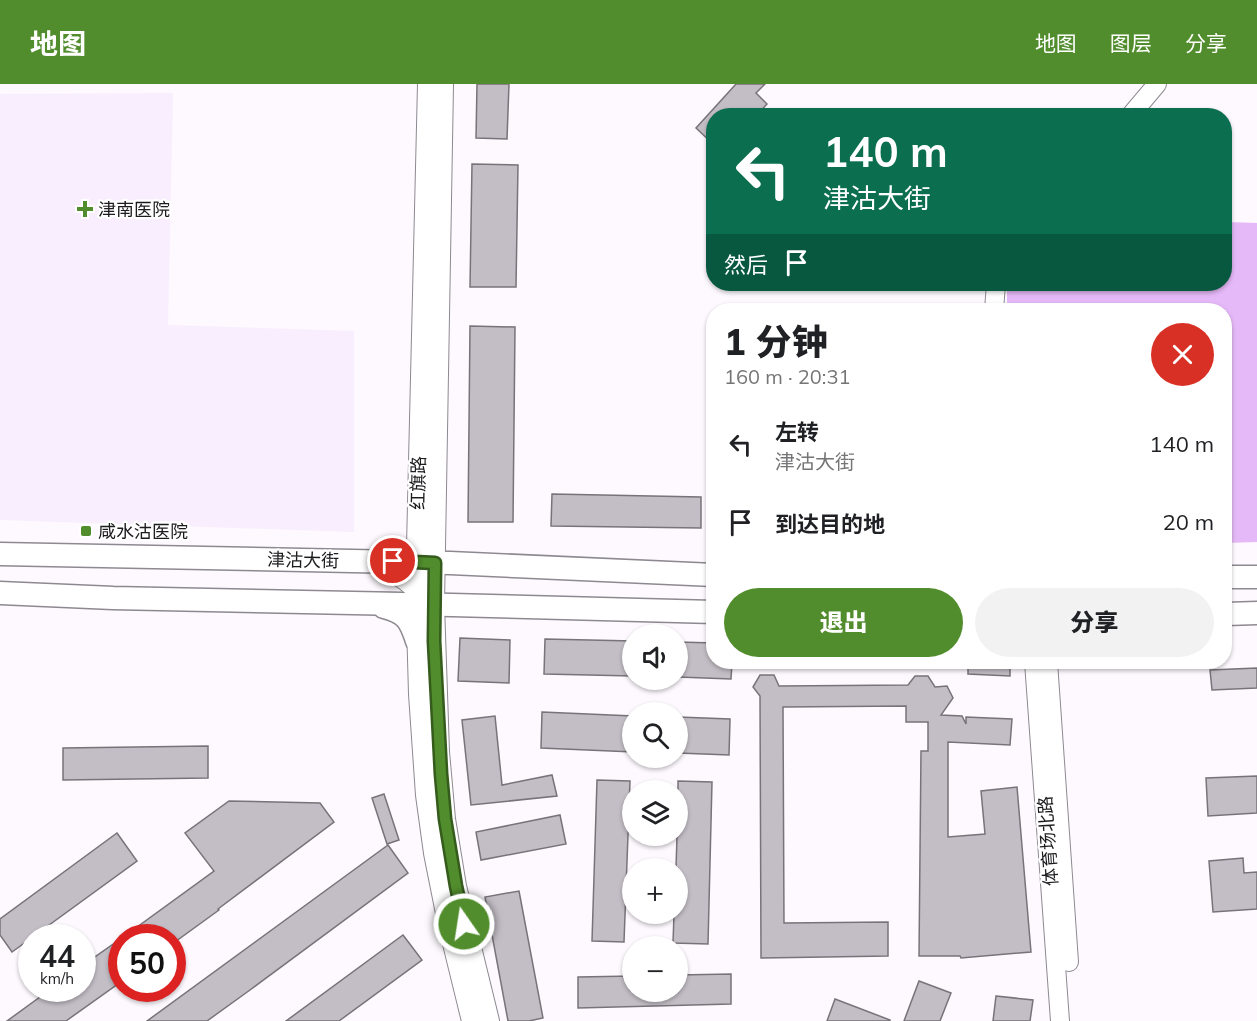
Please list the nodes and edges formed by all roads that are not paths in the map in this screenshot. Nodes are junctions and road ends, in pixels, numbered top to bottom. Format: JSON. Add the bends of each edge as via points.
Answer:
{"nodes":[{"id":1,"x":428,"y":84,"type":"edge"},
{"id":2,"x":443,"y":84,"type":"edge"},
{"id":3,"x":1157,"y":84,"type":"edge"},
{"id":4,"x":1137,"y":108,"type":"edge"},
{"id":5,"x":0,"y":554,"type":"edge"},
{"id":6,"x":373,"y":561,"type":"junction"},
{"id":7,"x":426,"y":563,"type":"junction"},
{"id":8,"x":706,"y":575,"type":"edge"},
{"id":9,"x":1257,"y":577,"type":"edge"},
{"id":10,"x":1232,"y":578,"type":"edge"},
{"id":11,"x":0,"y":593,"type":"edge"},
{"id":12,"x":423,"y":600,"type":"junction"},
{"id":13,"x":371,"y":603,"type":"junction"},
{"id":14,"x":706,"y":612,"type":"edge"},
{"id":15,"x":1257,"y":613,"type":"edge"},
{"id":16,"x":1232,"y":614,"type":"edge"},
{"id":17,"x":425,"y":641,"type":"junction"},
{"id":18,"x":1035,"y":669,"type":"edge"},
{"id":19,"x":1049,"y":669,"type":"edge"},
{"id":20,"x":472,"y":1021,"type":"edge"},
{"id":21,"x":489,"y":1021,"type":"edge"},
{"id":22,"x":1060,"y":1021,"type":"edge"},
{"id":23,"x":1072,"y":1021,"type":"edge"}],
"edges":[{"from":1,"to":7,"type":"main road","name":"红旗路"},
{"from":2,"to":7,"type":"main road","name":"红旗路"},
{"from":3,"to":4,"type":"street"},
{"from":5,"to":6,"type":"main road","name":"津沽大街"},
{"from":6,"to":7,"type":"main road","name":"津沽大街"},
{"from":6,"to":12,"type":"main road","via":[[395,573]]},
{"from":7,"to":8,"type":"main road","name":"津沽大街"},
{"from":7,"to":12,"type":"main road","name":"红旗路"},
{"from":9,"to":10,"type":"main road"},
{"from":11,"to":13,"type":"main road"},
{"from":12,"to":13,"type":"main road"},
{"from":12,"to":14,"type":"main road"},
{"from":12,"to":17,"type":"main road","name":"红旗路"},
{"from":13,"to":17,"type":"main road","via":[[404,615]]},
{"from":15,"to":16,"type":"main road"},
{"from":17,"to":20,"type":"main road","name":"红旗路","via":[[422,743],[434,853]]},
{"from":17,"to":21,"type":"main road","name":"红旗路","via":[[456,886]]},
{"from":18,"to":22,"type":"street","name":"体育场北路"},
{"from":19,"to":23,"type":"street","name":"体育场北路"}]}
